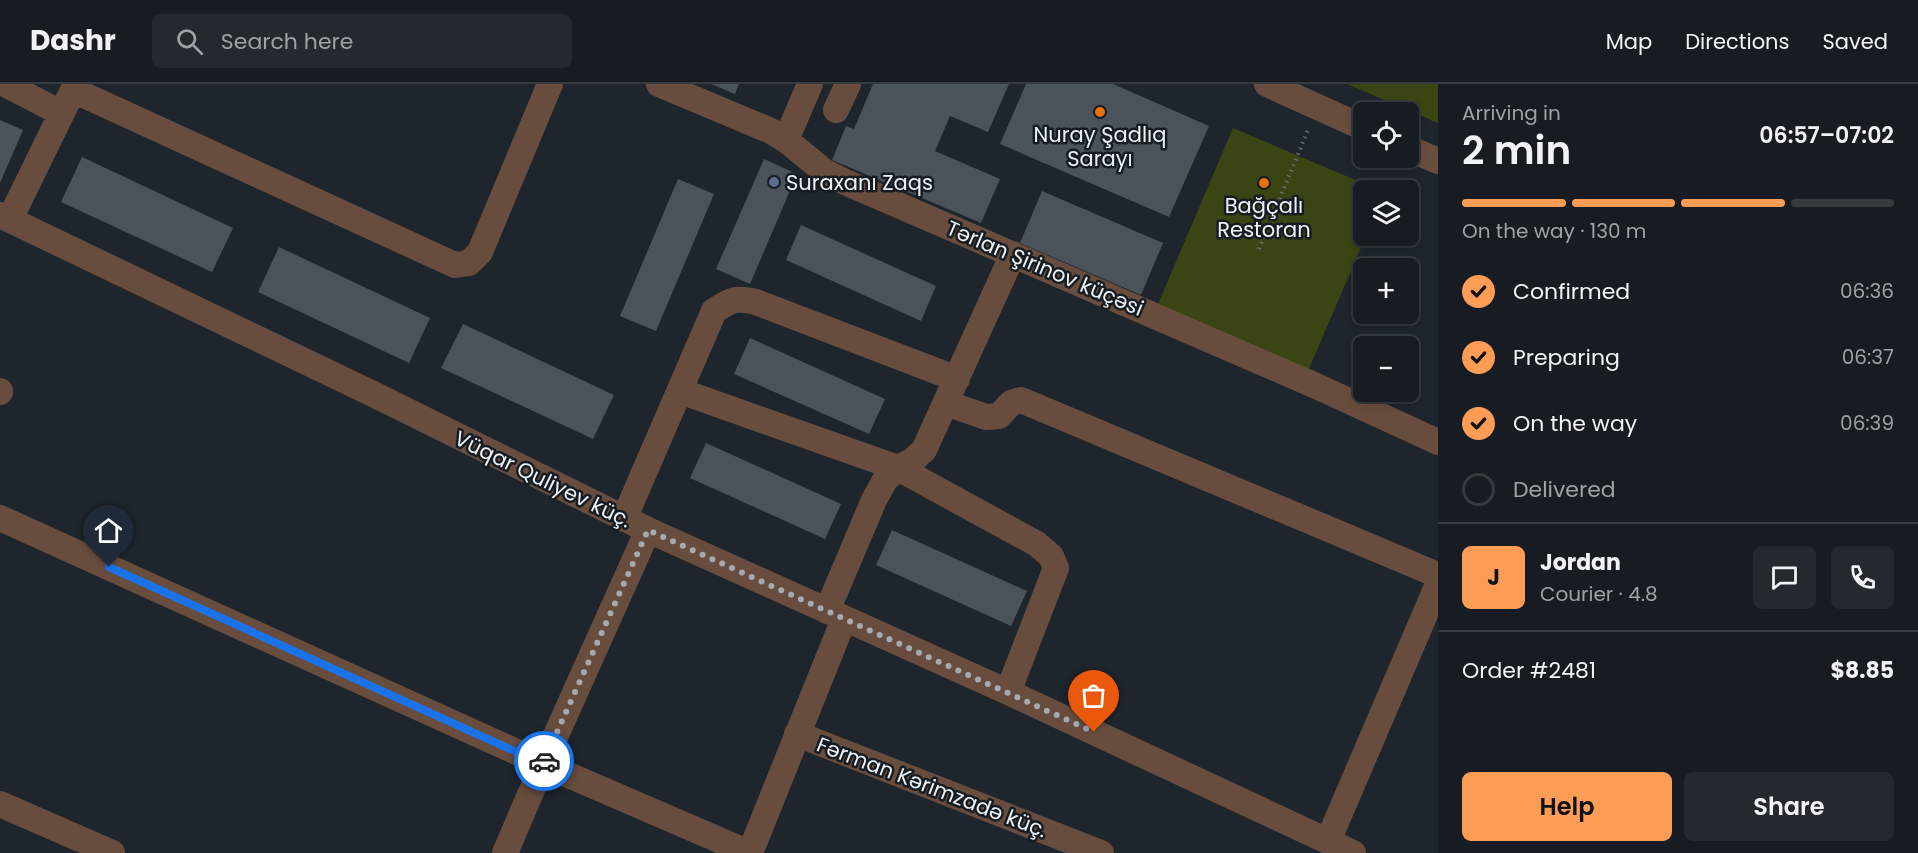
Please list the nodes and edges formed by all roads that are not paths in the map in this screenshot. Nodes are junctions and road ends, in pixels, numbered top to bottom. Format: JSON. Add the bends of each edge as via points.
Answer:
{"nodes":[{"id":1,"x":5,"y":84,"type":"edge"},
{"id":2,"x":550,"y":84,"type":"edge"},
{"id":3,"x":659,"y":84,"type":"edge"},
{"id":4,"x":810,"y":84,"type":"edge"},
{"id":5,"x":848,"y":84,"type":"edge"},
{"id":6,"x":1267,"y":84,"type":"edge"},
{"id":7,"x":74,"y":87,"type":"edge"},
{"id":8,"x":836,"y":110,"type":"dead end"},
{"id":9,"x":61,"y":113,"type":"junction"},
{"id":10,"x":1353,"y":123,"type":"edge"},
{"id":11,"x":786,"y":140,"type":"junction"},
{"id":12,"x":1419,"y":153,"type":"edge"},
{"id":13,"x":1438,"y":161,"type":"edge"},
{"id":14,"x":5,"y":217,"type":"edge"},
{"id":15,"x":1013,"y":254,"type":"junction"},
{"id":16,"x":957,"y":379,"type":"junction"},
{"id":17,"x":680,"y":391,"type":"junction"},
{"id":18,"x":946,"y":404,"type":"junction"},
{"id":19,"x":1438,"y":442,"type":"edge"},
{"id":20,"x":898,"y":468,"type":"junction"},
{"id":21,"x":0,"y":518,"type":"edge"},
{"id":22,"x":624,"y":519,"type":"junction"},
{"id":23,"x":648,"y":530,"type":"junction"},
{"id":24,"x":1438,"y":575,"type":"edge"},
{"id":25,"x":1438,"y":584,"type":"edge"},
{"id":26,"x":836,"y":615,"type":"junction"},
{"id":27,"x":1008,"y":692,"type":"junction"},
{"id":28,"x":797,"y":734,"type":"junction"},
{"id":29,"x":543,"y":764,"type":"junction"},
{"id":30,"x":0,"y":804,"type":"edge"},
{"id":31,"x":1328,"y":841,"type":"junction"},
{"id":32,"x":112,"y":853,"type":"edge"},
{"id":33,"x":505,"y":853,"type":"edge"},
{"id":34,"x":749,"y":853,"type":"edge"},
{"id":35,"x":1101,"y":853,"type":"edge"},
{"id":36,"x":1353,"y":853,"type":"edge"}],
"edges":[{"from":1,"to":9,"type":"street"},
{"from":2,"to":7,"type":"street","via":[[480,252],[469,263],[455,265]]},
{"from":3,"to":11,"type":"street","name":"Tərlan Şirinov küçəsi","via":[[758,124]]},
{"from":4,"to":11,"type":"street"},
{"from":5,"to":8,"type":"street"},
{"from":6,"to":10,"type":"street"},
{"from":7,"to":9,"type":"street"},
{"from":9,"to":14,"type":"street"},
{"from":11,"to":15,"type":"street","name":"Tərlan Şirinov küçəsi","via":[[845,182]]},
{"from":12,"to":13,"type":"street"},
{"from":14,"to":22,"type":"street","name":"Vüqar Quliyev küç."},
{"from":15,"to":16,"type":"street"},
{"from":15,"to":19,"type":"street","name":"Tərlan Şirinov küçəsi"},
{"from":16,"to":17,"type":"street","via":[[738,298],[714,311]]},
{"from":16,"to":18,"type":"street"},
{"from":17,"to":20,"type":"street"},
{"from":17,"to":22,"type":"street"},
{"from":18,"to":20,"type":"street","via":[[924,450]]},
{"from":18,"to":24,"type":"street","via":[[986,417],[999,416],[1011,403],[1021,400]]},
{"from":20,"to":26,"type":"street","via":[[885,480],[874,500]]},
{"from":20,"to":27,"type":"street","via":[[1037,544],[1051,556],[1056,568]]},
{"from":21,"to":29,"type":"street"},
{"from":22,"to":23,"type":"street","name":"Vüqar Quliyev küç."},
{"from":23,"to":26,"type":"street","name":"Vüqar Quliyev küç."},
{"from":23,"to":29,"type":"street"},
{"from":25,"to":31,"type":"street"},
{"from":26,"to":27,"type":"street","name":"Vüqar Quliyev küç."},
{"from":26,"to":28,"type":"street"},
{"from":27,"to":31,"type":"street","name":"Vüqar Quliyev küç."},
{"from":28,"to":34,"type":"street"},
{"from":28,"to":35,"type":"street","name":"Fərman Kərimzadə küç."},
{"from":29,"to":33,"type":"street"},
{"from":29,"to":34,"type":"street"},
{"from":30,"to":32,"type":"street"},
{"from":31,"to":36,"type":"street","name":"Vüqar Quliyev küç."}]}
